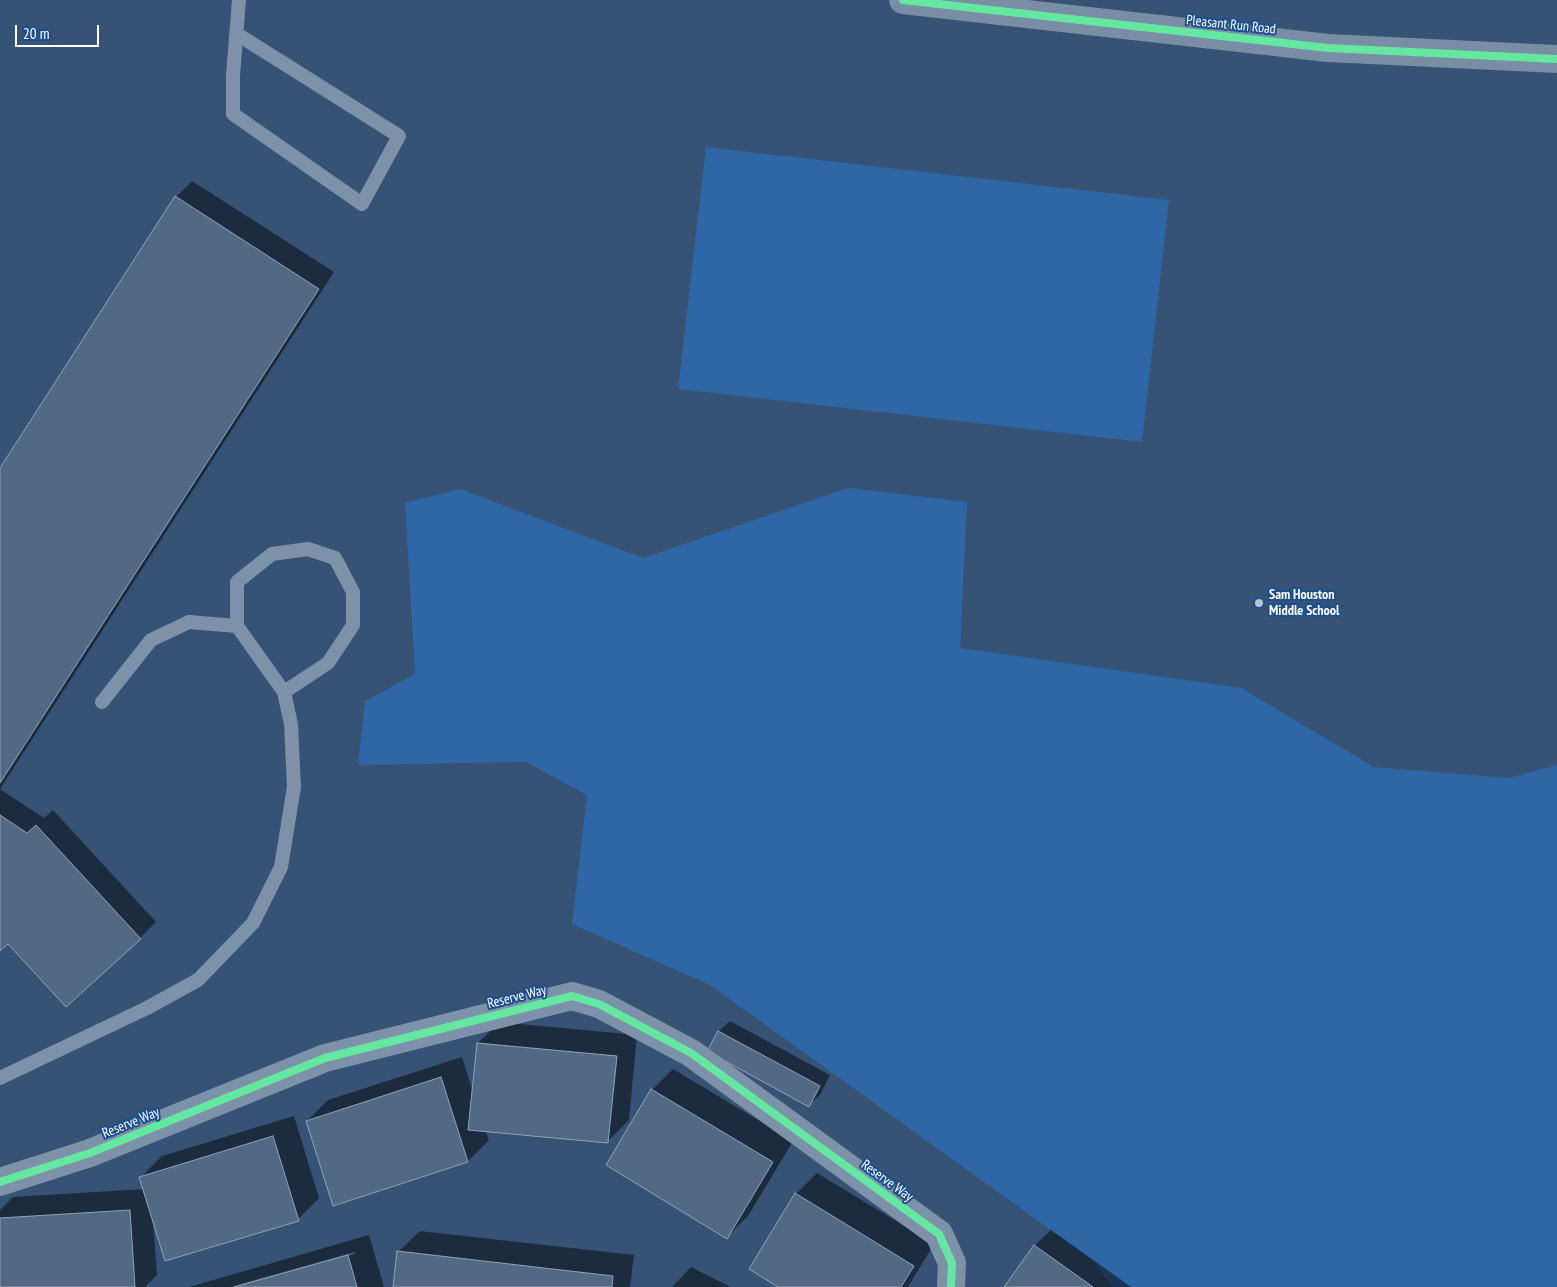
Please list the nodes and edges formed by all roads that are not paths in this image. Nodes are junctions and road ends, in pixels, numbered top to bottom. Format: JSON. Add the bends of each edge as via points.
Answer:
{"nodes":[{"id":1,"x":240,"y":0,"type":"edge"},
{"id":2,"x":903,"y":0,"type":"edge"},
{"id":3,"x":237,"y":34,"type":"junction"},
{"id":4,"x":1557,"y":59,"type":"edge"},
{"id":5,"x":237,"y":626,"type":"junction"},
{"id":6,"x":284,"y":692,"type":"junction"},
{"id":7,"x":102,"y":702,"type":"dead end"},
{"id":8,"x":0,"y":1078,"type":"edge"},
{"id":9,"x":0,"y":1182,"type":"edge"},
{"id":10,"x":951,"y":1287,"type":"edge"}],
"edges":[{"from":1,"to":3,"type":"lane"},
{"from":2,"to":4,"type":"street","name":"Pleasant Run Road","via":[[1328,48]]},
{"from":3,"to":3,"type":"lane","via":[[233,114],[362,204],[399,136]]},
{"from":5,"to":6,"type":"lane"},
{"from":5,"to":6,"type":"lane","via":[[237,582],[272,554],[308,549],[335,558],[353,592],[353,625],[328,663]]},
{"from":5,"to":7,"type":"lane","via":[[189,622],[151,640]]},
{"from":6,"to":8,"type":"lane","via":[[291,724],[294,787],[281,867],[254,923],[198,980]]},
{"from":9,"to":10,"type":"street","name":"Reserve Way","via":[[90,1152],[325,1058],[572,996],[599,1004],[691,1053],[939,1234],[952,1263]]}]}
